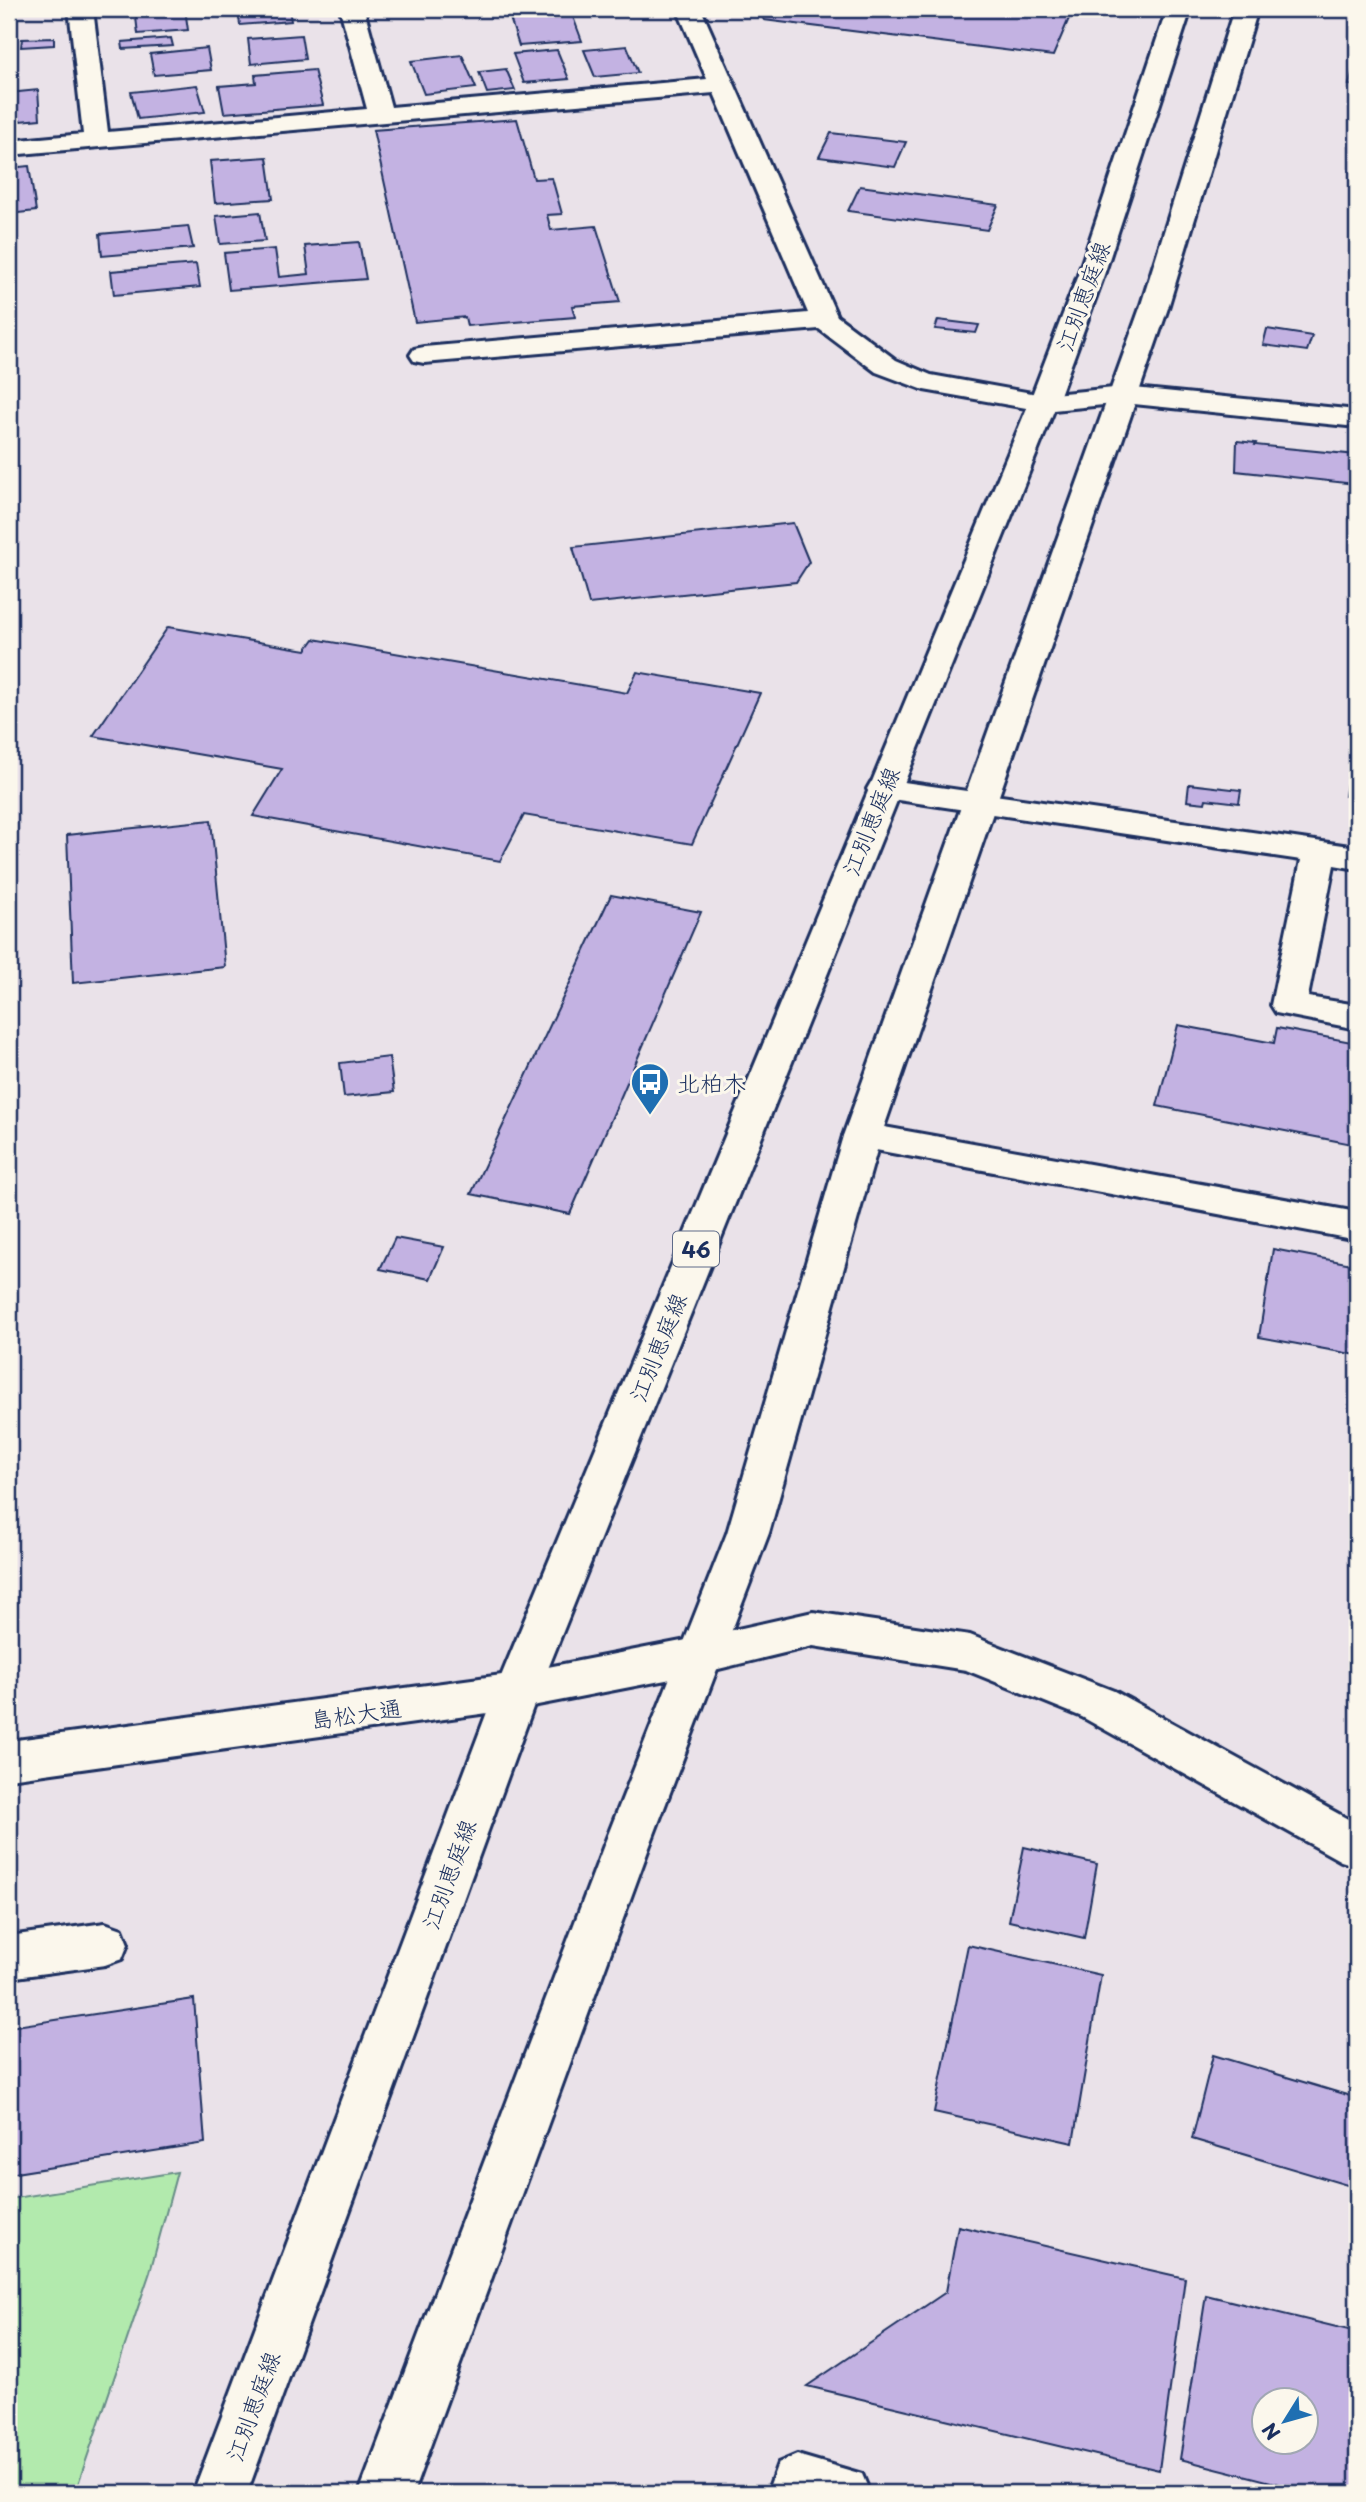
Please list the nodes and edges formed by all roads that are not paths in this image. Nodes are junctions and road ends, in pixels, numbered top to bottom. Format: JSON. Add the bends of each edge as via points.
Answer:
{"nodes":[{"id":1,"x":80,"y":9,"type":"edge"},
{"id":2,"x":352,"y":9,"type":"edge"},
{"id":3,"x":689,"y":9,"type":"edge"},
{"id":4,"x":1179,"y":9,"type":"edge"},
{"id":5,"x":1246,"y":9,"type":"edge"},
{"id":6,"x":722,"y":85,"type":"junction"},
{"id":7,"x":381,"y":117,"type":"junction"},
{"id":8,"x":96,"y":140,"type":"junction"},
{"id":9,"x":9,"y":148,"type":"edge"},
{"id":10,"x":825,"y":320,"type":"junction"},
{"id":11,"x":424,"y":355,"type":"dead end"},
{"id":12,"x":1124,"y":395,"type":"junction"},
{"id":13,"x":1044,"y":403,"type":"junction"},
{"id":14,"x":1357,"y":419,"type":"edge"},
{"id":15,"x":883,"y":789,"type":"junction"},
{"id":16,"x":980,"y":803,"type":"junction"},
{"id":17,"x":1320,"y":852,"type":"junction"},
{"id":18,"x":1357,"y":858,"type":"edge"},
{"id":19,"x":1357,"y":1017,"type":"edge"},
{"id":20,"x":862,"y":1136,"type":"junction"},
{"id":21,"x":1357,"y":1226,"type":"edge"},
{"id":22,"x":702,"y":1655,"type":"junction"},
{"id":23,"x":517,"y":1691,"type":"junction"},
{"id":24,"x":9,"y":1760,"type":"edge"},
{"id":25,"x":1357,"y":1847,"type":"edge"},
{"id":26,"x":105,"y":1944,"type":"dead end"},
{"id":27,"x":9,"y":1957,"type":"edge"},
{"id":28,"x":220,"y":2493,"type":"edge"},
{"id":29,"x":386,"y":2493,"type":"edge"},
{"id":30,"x":794,"y":2493,"type":"edge"},
{"id":31,"x":843,"y":2493,"type":"edge"}],
"edges":[{"from":1,"to":8,"type":"main road"},
{"from":2,"to":7,"type":"main road"},
{"from":3,"to":6,"type":"main road"},
{"from":4,"to":13,"type":"main road","name":"江別恵庭線","number":"46"},
{"from":5,"to":12,"type":"main road"},
{"from":6,"to":7,"type":"main road"},
{"from":6,"to":10,"type":"main road"},
{"from":7,"to":8,"type":"main road"},
{"from":8,"to":9,"type":"main road"},
{"from":10,"to":11,"type":"main road"},
{"from":10,"to":13,"type":"main road","via":[[886,366],[924,382]]},
{"from":12,"to":13,"type":"main road"},
{"from":12,"to":14,"type":"main road"},
{"from":12,"to":16,"type":"main road"},
{"from":13,"to":15,"type":"main road","name":"江別恵庭線","number":"46"},
{"from":15,"to":16,"type":"main road"},
{"from":15,"to":23,"type":"main road","name":"江別恵庭線","number":"46"},
{"from":16,"to":17,"type":"main road"},
{"from":16,"to":20,"type":"main road"},
{"from":17,"to":18,"type":"main road"},
{"from":17,"to":19,"type":"main road","via":[[1289,1005]]},
{"from":20,"to":21,"type":"main road"},
{"from":20,"to":22,"type":"main road","via":[[748,1532]]},
{"from":22,"to":23,"type":"main road","name":"島松大通"},
{"from":22,"to":25,"type":"main road","name":"島松大通","via":[[813,1629],[970,1653],[1098,1704]]},
{"from":22,"to":29,"type":"main road"},
{"from":23,"to":24,"type":"main road","name":"島松大通"},
{"from":23,"to":28,"type":"main road","name":"江別恵庭線","number":"46"},
{"from":26,"to":27,"type":"main road"},
{"from":30,"to":31,"type":"main road","via":[[797,2482]]}]}
